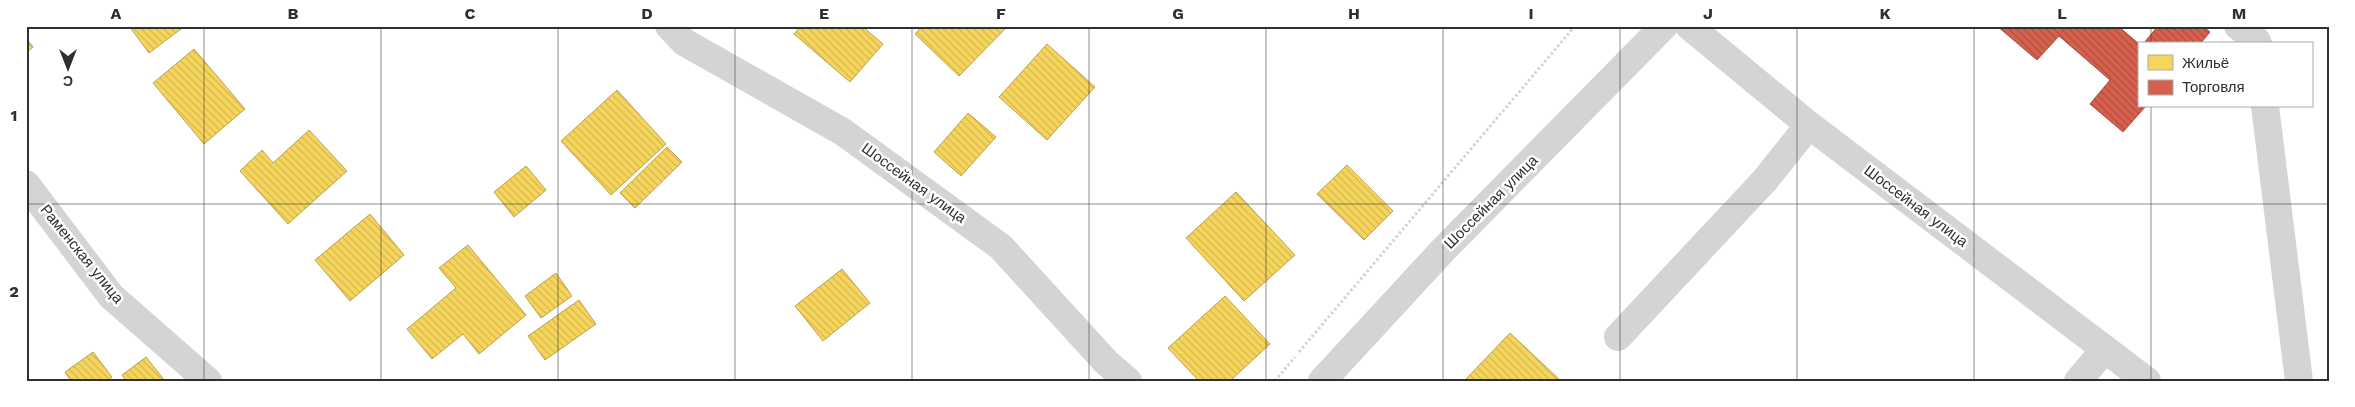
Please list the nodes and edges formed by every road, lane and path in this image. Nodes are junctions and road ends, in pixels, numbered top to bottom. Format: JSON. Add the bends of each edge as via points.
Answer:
{"nodes":[{"id":1,"x":669,"y":26,"type":"edge"},
{"id":2,"x":1575,"y":26,"type":"edge"},
{"id":3,"x":1664,"y":26,"type":"edge"},
{"id":4,"x":1689,"y":26,"type":"edge"},
{"id":5,"x":2238,"y":26,"type":"edge"},
{"id":6,"x":2258,"y":42,"type":"edge"},
{"id":7,"x":2265,"y":108,"type":"edge"},
{"id":8,"x":1809,"y":125,"type":"junction"},
{"id":9,"x":26,"y":184,"type":"edge"},
{"id":10,"x":1618,"y":337,"type":"dead end"},
{"id":11,"x":2105,"y":349,"type":"junction"},
{"id":12,"x":208,"y":381,"type":"edge"},
{"id":13,"x":1128,"y":381,"type":"edge"},
{"id":14,"x":1275,"y":381,"type":"edge"},
{"id":15,"x":1322,"y":381,"type":"edge"},
{"id":16,"x":2078,"y":381,"type":"edge"},
{"id":17,"x":2147,"y":381,"type":"edge"},
{"id":18,"x":2299,"y":381,"type":"edge"}],
"edges":[{"from":1,"to":13,"type":"street","name":"Шоссейная улица","via":[[684,42],[843,132],[1001,246],[1106,362]]},
{"from":2,"to":14,"type":"path"},
{"from":3,"to":15,"type":"street","name":"Шоссейная улица","via":[[1445,248]]},
{"from":4,"to":8,"type":"street","name":"Шоссейная улица"},
{"from":5,"to":6,"type":"street"},
{"from":7,"to":18,"type":"street"},
{"from":8,"to":10,"type":"street","via":[[1765,180]]},
{"from":8,"to":11,"type":"street","name":"Шоссейная улица"},
{"from":9,"to":12,"type":"street","name":"Раменская улица","via":[[111,296]]},
{"from":11,"to":16,"type":"street"},
{"from":11,"to":17,"type":"street","name":"Шоссейная улица"}]}
